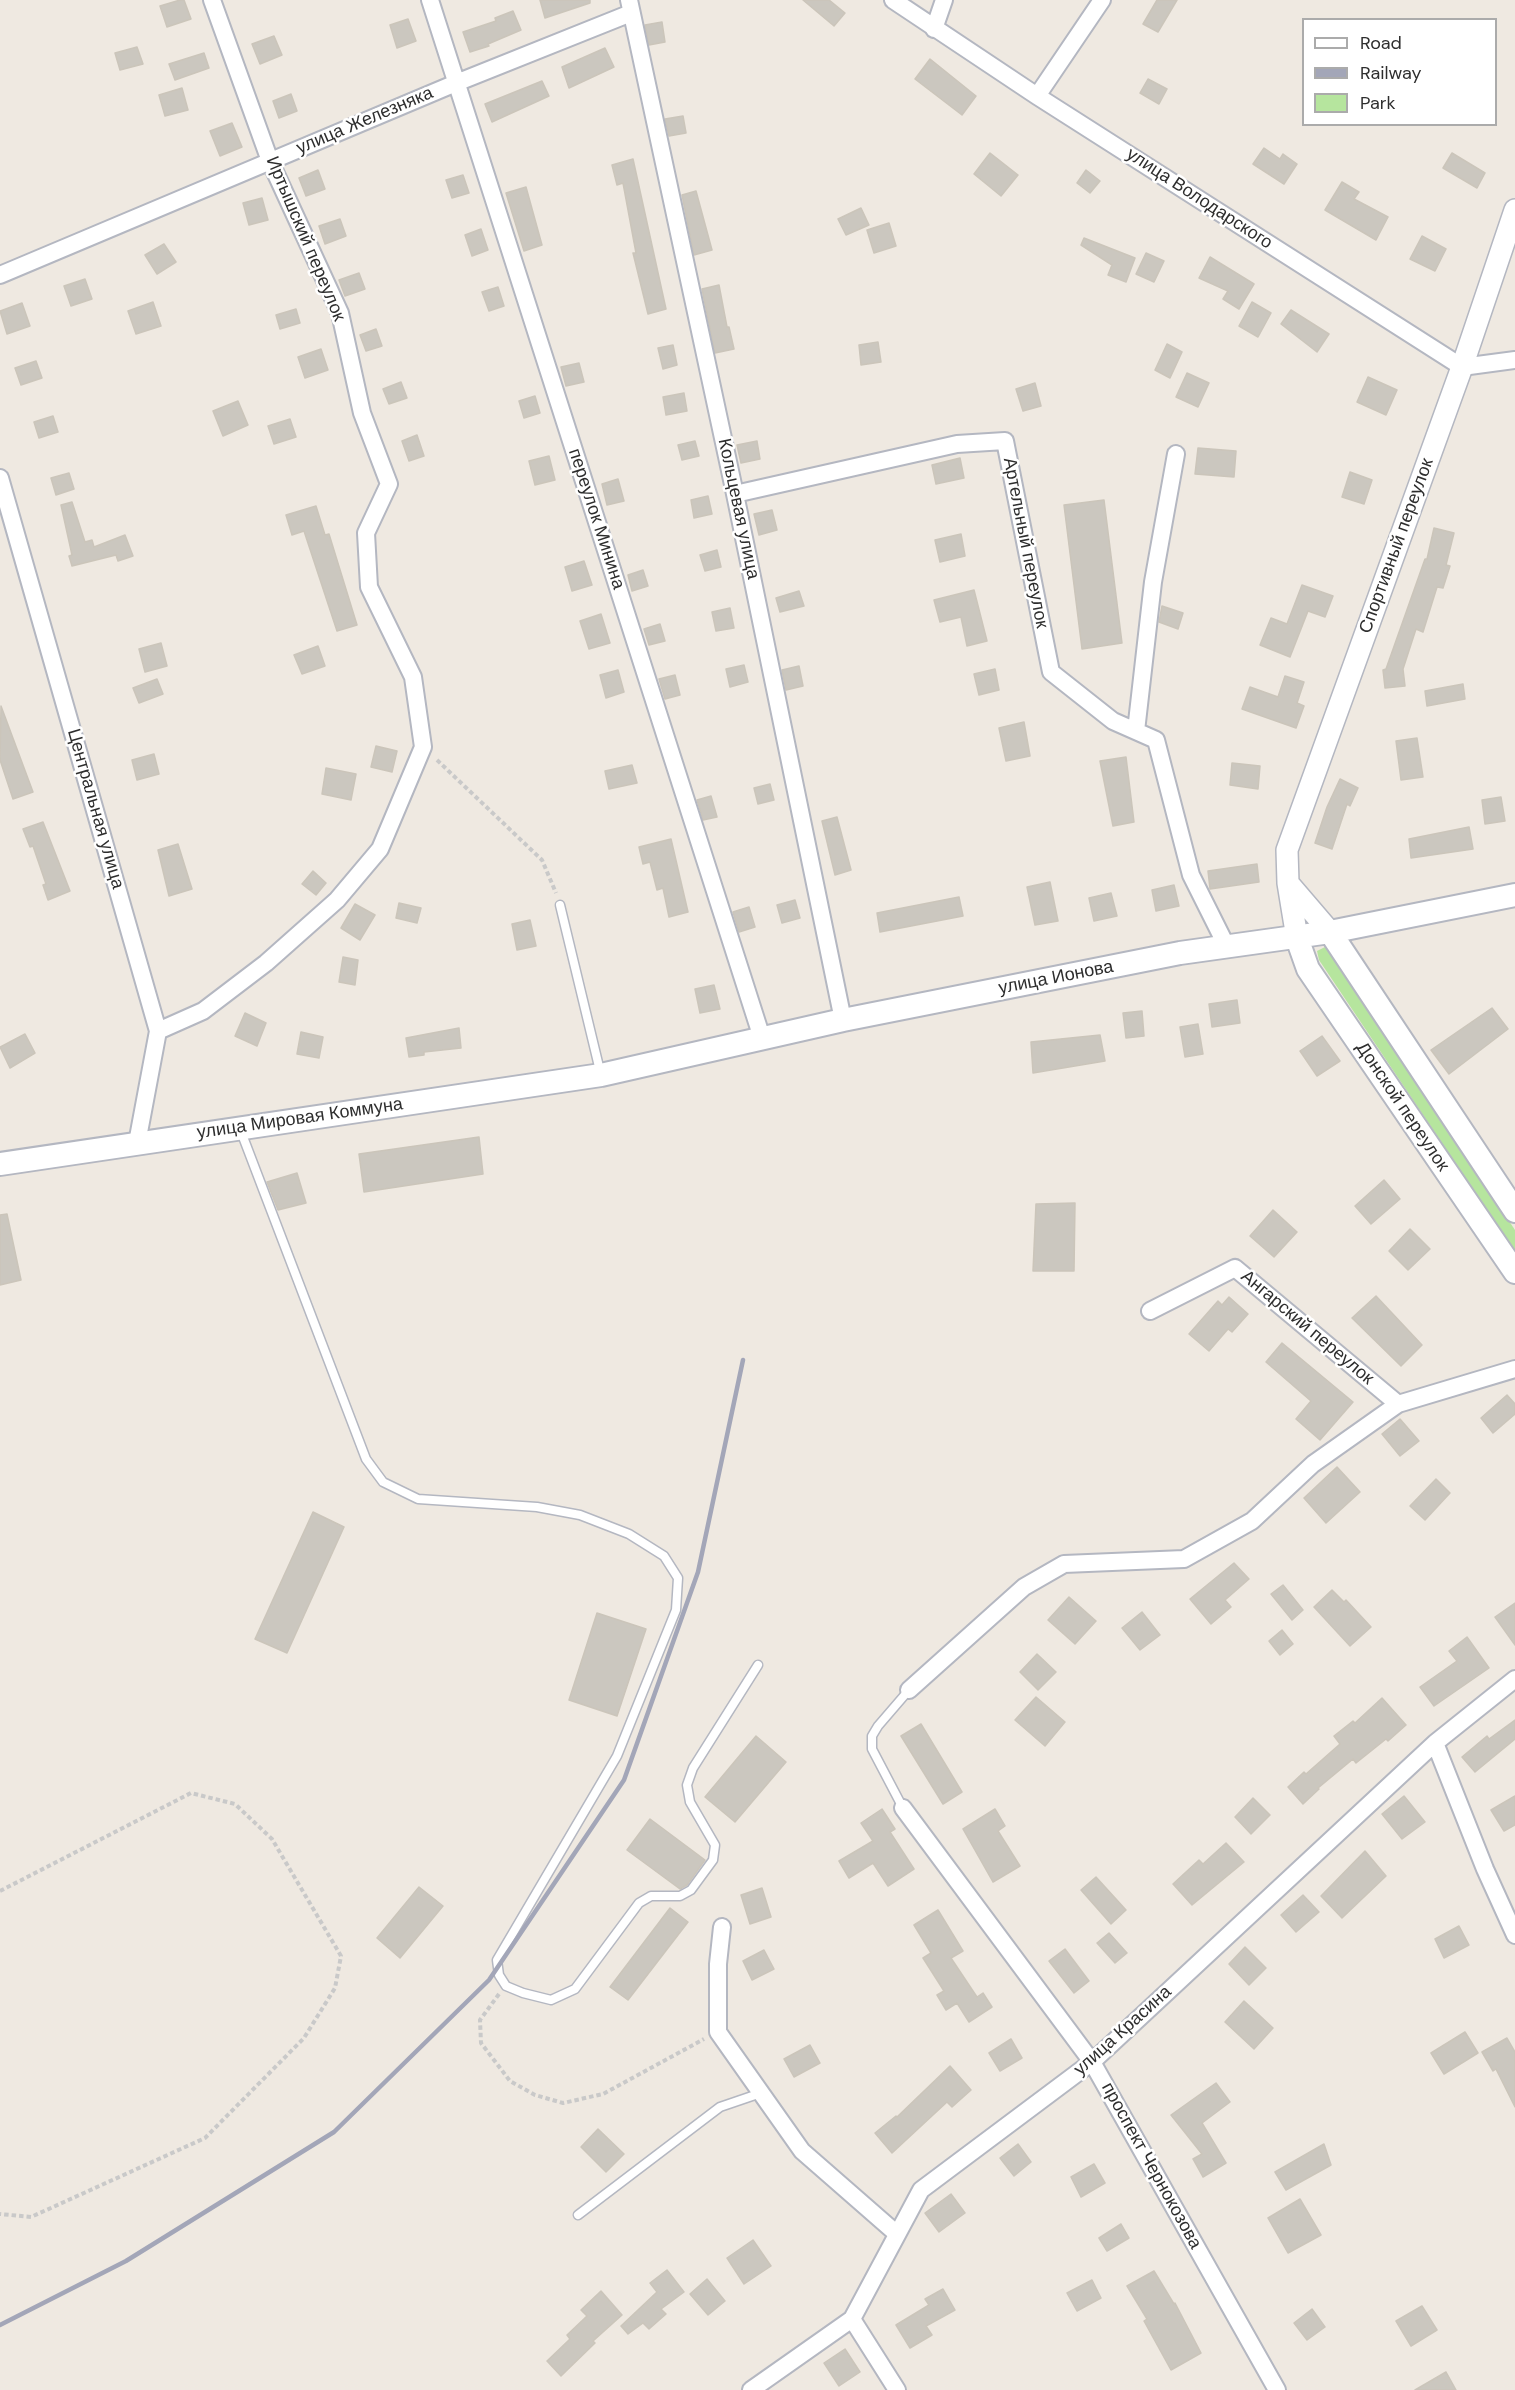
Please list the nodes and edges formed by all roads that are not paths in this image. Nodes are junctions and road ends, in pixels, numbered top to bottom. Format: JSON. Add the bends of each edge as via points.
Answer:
{"nodes":[{"id":1,"x":213,"y":0,"type":"edge"},
{"id":2,"x":430,"y":0,"type":"edge"},
{"id":3,"x":892,"y":0,"type":"edge"},
{"id":4,"x":944,"y":0,"type":"edge"},
{"id":5,"x":1102,"y":0,"type":"edge"},
{"id":6,"x":630,"y":7,"type":"edge"},
{"id":7,"x":934,"y":28,"type":"junction"},
{"id":8,"x":456,"y":82,"type":"junction"},
{"id":9,"x":1037,"y":96,"type":"junction"},
{"id":10,"x":270,"y":160,"type":"junction"},
{"id":11,"x":1515,"y":210,"type":"edge"},
{"id":12,"x":0,"y":275,"type":"edge"},
{"id":13,"x":1515,"y":360,"type":"edge"},
{"id":14,"x":1462,"y":367,"type":"junction"},
{"id":15,"x":1176,"y":454,"type":"dead end"},
{"id":16,"x":0,"y":478,"type":"edge"},
{"id":17,"x":735,"y":494,"type":"junction"},
{"id":18,"x":1137,"y":731,"type":"junction"},
{"id":19,"x":1288,"y":883,"type":"junction"},
{"id":20,"x":1515,"y":895,"type":"edge"},
{"id":21,"x":560,"y":905,"type":"road end"},
{"id":22,"x":1330,"y":932,"type":"junction"},
{"id":23,"x":1297,"y":938,"type":"junction"},
{"id":24,"x":1227,"y":947,"type":"junction"},
{"id":25,"x":843,"y":1020,"type":"junction"},
{"id":26,"x":158,"y":1031,"type":"junction"},
{"id":27,"x":762,"y":1038,"type":"junction"},
{"id":28,"x":601,"y":1075,"type":"junction"},
{"id":29,"x":240,"y":1128,"type":"junction"},
{"id":30,"x":137,"y":1143,"type":"junction"},
{"id":31,"x":0,"y":1164,"type":"edge"},
{"id":32,"x":1515,"y":1210,"type":"edge"},
{"id":33,"x":1515,"y":1272,"type":"edge"},
{"id":34,"x":1150,"y":1311,"type":"dead end"},
{"id":35,"x":1515,"y":1370,"type":"edge"},
{"id":36,"x":1398,"y":1404,"type":"junction"},
{"id":37,"x":758,"y":1665,"type":"dead end"},
{"id":38,"x":1515,"y":1679,"type":"edge"},
{"id":39,"x":909,"y":1690,"type":"joint"},
{"id":40,"x":1435,"y":1743,"type":"junction"},
{"id":41,"x":903,"y":1808,"type":"joint"},
{"id":42,"x":722,"y":1927,"type":"dead end"},
{"id":43,"x":1515,"y":1935,"type":"edge"},
{"id":44,"x":1092,"y":2062,"type":"junction"},
{"id":45,"x":761,"y":2093,"type":"junction"},
{"id":46,"x":578,"y":2215,"type":"dead end"},
{"id":47,"x":897,"y":2234,"type":"junction"},
{"id":48,"x":852,"y":2319,"type":"junction"},
{"id":49,"x":751,"y":2390,"type":"edge"},
{"id":50,"x":897,"y":2390,"type":"edge"},
{"id":51,"x":1277,"y":2390,"type":"edge"}],
"edges":[{"from":1,"to":10,"type":"street","name":"Иртышский переулок"},
{"from":2,"to":8,"type":"street","name":"переулок Минина"},
{"from":3,"to":7,"type":"street","name":"улица Володарского"},
{"from":4,"to":7,"type":"street"},
{"from":5,"to":9,"type":"street"},
{"from":6,"to":8,"type":"street","name":"улица Железняка"},
{"from":6,"to":17,"type":"street","name":"Кольцевая улица"},
{"from":7,"to":9,"type":"street","name":"улица Володарского"},
{"from":8,"to":10,"type":"street","name":"улица Железняка"},
{"from":8,"to":27,"type":"street","name":"переулок Минина"},
{"from":9,"to":14,"type":"street","name":"улица Володарского"},
{"from":10,"to":12,"type":"street","name":"улица Железняка"},
{"from":10,"to":26,"type":"street","name":"Иртышский переулок","via":[[340,313],[362,413],[389,484],[366,533],[369,587],[413,676],[423,747],[380,849],[337,900],[266,963],[203,1011]]},
{"from":11,"to":14,"type":"street","name":"Спортивный переулок"},
{"from":13,"to":14,"type":"street"},
{"from":14,"to":19,"type":"street","name":"Спортивный переулок","via":[[1287,850]]},
{"from":15,"to":18,"type":"street","via":[[1153,582]]},
{"from":16,"to":26,"type":"street","name":"Центральная улица"},
{"from":17,"to":18,"type":"street","name":"Артельный переулок","via":[[957,444],[1005,441],[1051,672],[1113,721]]},
{"from":17,"to":25,"type":"street","name":"Кольцевая улица"},
{"from":18,"to":24,"type":"street","name":"Артельный переулок","via":[[1156,740],[1191,875]]},
{"from":19,"to":22,"type":"street"},
{"from":19,"to":23,"type":"street","name":"Спортивный переулок"},
{"from":20,"to":22,"type":"main road","name":"улица Ионова"},
{"from":21,"to":28,"type":"lane"},
{"from":22,"to":23,"type":"main road","name":"улица Ионова"},
{"from":22,"to":32,"type":"main road","name":"Донской переулок"},
{"from":23,"to":24,"type":"main road","name":"улица Ионова"},
{"from":23,"to":33,"type":"main road","name":"Донской переулок","via":[[1308,969]]},
{"from":24,"to":25,"type":"main road","name":"улица Ионова"},
{"from":25,"to":27,"type":"main road","name":"улица Ионова"},
{"from":26,"to":30,"type":"street","name":"Центральная улица"},
{"from":27,"to":28,"type":"main road","name":"улица Ионова"},
{"from":28,"to":29,"type":"main road","name":"улица Мировая Коммуна"},
{"from":29,"to":30,"type":"main road","name":"улица Мировая Коммуна"},
{"from":29,"to":37,"type":"lane","via":[[366,1459],[383,1482],[418,1499],[537,1507],[580,1515],[629,1534],[664,1556],[678,1578],[676,1610],[617,1756],[497,1960],[499,1975],[506,1986],[551,2000],[575,1989],[639,1903],[651,1896],[680,1896],[691,1890],[713,1860],[716,1845],[690,1802],[687,1785],[693,1768]]},
{"from":30,"to":31,"type":"main road","name":"улица Мировая Коммуна"},
{"from":34,"to":36,"type":"street","name":"Ангарский переулок","via":[[1235,1268]]},
{"from":35,"to":36,"type":"street"},
{"from":36,"to":39,"type":"street","via":[[1313,1464],[1251,1521],[1184,1559],[1064,1564],[1024,1587]]},
{"from":38,"to":40,"type":"street","name":"улица Красина"},
{"from":39,"to":41,"type":"lane","via":[[872,1736],[872,1749]]},
{"from":40,"to":43,"type":"street"},
{"from":40,"to":44,"type":"street","name":"улица Красина"},
{"from":41,"to":44,"type":"street","name":"проспект Чернокозова"},
{"from":42,"to":45,"type":"street","via":[[718,2032]]},
{"from":44,"to":47,"type":"street","name":"улица Красина","via":[[921,2190]]},
{"from":44,"to":51,"type":"street","name":"проспект Чернокозова"},
{"from":45,"to":46,"type":"lane","via":[[720,2108]]},
{"from":45,"to":47,"type":"street","via":[[802,2151]]},
{"from":47,"to":48,"type":"street","name":"улица Красина"},
{"from":48,"to":49,"type":"street","name":"улица Красина"},
{"from":48,"to":50,"type":"street"}]}
